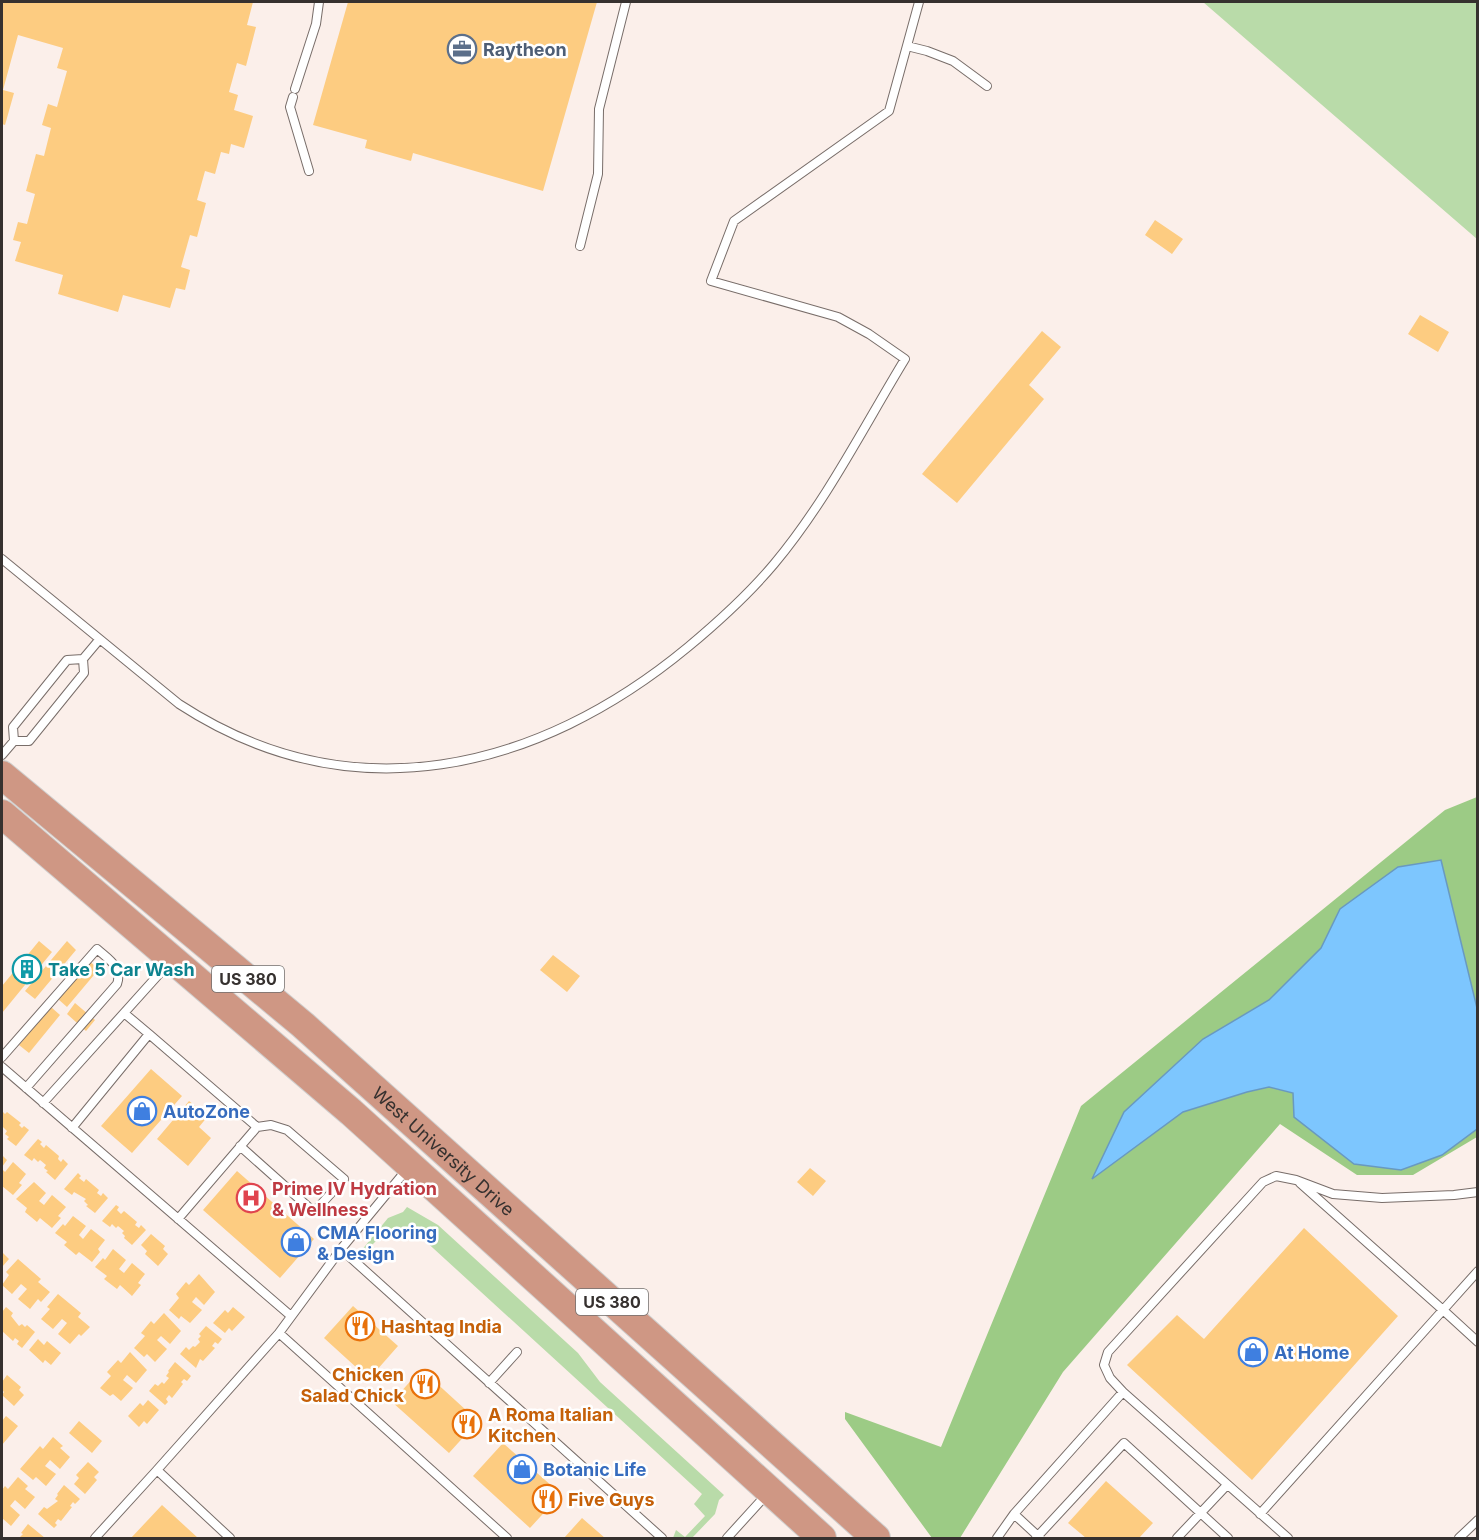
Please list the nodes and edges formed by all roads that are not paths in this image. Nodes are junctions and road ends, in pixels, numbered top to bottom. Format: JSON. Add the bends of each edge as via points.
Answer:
{"nodes":[{"id":1,"x":319,"y":2,"type":"edge"},
{"id":2,"x":626,"y":2,"type":"edge"},
{"id":3,"x":919,"y":2,"type":"edge"},
{"id":4,"x":907,"y":46,"type":"junction"},
{"id":5,"x":987,"y":86,"type":"dead end"},
{"id":6,"x":309,"y":171,"type":"dead end"},
{"id":7,"x":580,"y":246,"type":"dead end"},
{"id":8,"x":2,"y":559,"type":"edge"},
{"id":9,"x":99,"y":640,"type":"junction"},
{"id":10,"x":83,"y":659,"type":"junction"},
{"id":11,"x":14,"y":741,"type":"junction"},
{"id":12,"x":2,"y":755,"type":"edge"},
{"id":13,"x":2,"y":775,"type":"edge"},
{"id":14,"x":2,"y":814,"type":"edge"},
{"id":15,"x":172,"y":959,"type":"junction"},
{"id":16,"x":124,"y":1013,"type":"junction"},
{"id":17,"x":148,"y":1034,"type":"junction"},
{"id":18,"x":2,"y":1057,"type":"edge"},
{"id":19,"x":2,"y":1067,"type":"edge"},
{"id":20,"x":26,"y":1089,"type":"junction"},
{"id":21,"x":44,"y":1103,"type":"junction"},
{"id":22,"x":257,"y":1127,"type":"junction"},
{"id":23,"x":72,"y":1128,"type":"junction"},
{"id":24,"x":431,"y":1140,"type":"junction"},
{"id":25,"x":240,"y":1146,"type":"junction"},
{"id":26,"x":410,"y":1165,"type":"junction"},
{"id":27,"x":1296,"y":1180,"type":"junction"},
{"id":28,"x":1478,"y":1192,"type":"edge"},
{"id":29,"x":178,"y":1219,"type":"junction"},
{"id":30,"x":341,"y":1249,"type":"junction"},
{"id":31,"x":1478,"y":1271,"type":"edge"},
{"id":32,"x":599,"y":1291,"type":"junction"},
{"id":33,"x":1443,"y":1310,"type":"junction"},
{"id":34,"x":291,"y":1316,"type":"junction"},
{"id":35,"x":279,"y":1333,"type":"junction"},
{"id":36,"x":1478,"y":1342,"type":"edge"},
{"id":37,"x":517,"y":1352,"type":"dead end"},
{"id":38,"x":489,"y":1383,"type":"junction"},
{"id":39,"x":1123,"y":1392,"type":"junction"},
{"id":40,"x":794,"y":1463,"type":"junction"},
{"id":41,"x":157,"y":1470,"type":"junction"},
{"id":42,"x":1227,"y":1485,"type":"junction"},
{"id":43,"x":770,"y":1492,"type":"junction"},
{"id":44,"x":1201,"y":1513,"type":"junction"},
{"id":45,"x":1260,"y":1514,"type":"junction"},
{"id":46,"x":1014,"y":1515,"type":"junction"},
{"id":47,"x":1476,"y":1525,"type":"edge"},
{"id":48,"x":1038,"y":1538,"type":"edge"},
{"id":49,"x":95,"y":1539,"type":"edge"},
{"id":50,"x":230,"y":1539,"type":"edge"},
{"id":51,"x":507,"y":1539,"type":"edge"},
{"id":52,"x":662,"y":1539,"type":"edge"},
{"id":53,"x":727,"y":1539,"type":"edge"},
{"id":54,"x":822,"y":1539,"type":"edge"},
{"id":55,"x":852,"y":1539,"type":"edge"},
{"id":56,"x":876,"y":1539,"type":"edge"},
{"id":57,"x":997,"y":1539,"type":"edge"},
{"id":58,"x":1178,"y":1539,"type":"edge"},
{"id":59,"x":1228,"y":1539,"type":"edge"},
{"id":60,"x":1288,"y":1539,"type":"edge"},
{"id":61,"x":1459,"y":1539,"type":"edge"}],
"edges":[{"from":1,"to":6,"type":"lane","via":[[290,107]]},
{"from":2,"to":7,"type":"lane","via":[[599,109],[598,174]]},
{"from":3,"to":4,"type":"lane"},
{"from":4,"to":5,"type":"lane","via":[[953,61]]},
{"from":4,"to":9,"type":"lane","via":[[888,111],[734,221],[711,281],[838,318],[905,359],[831,485],[787,548],[719,621],[661,669],[592,713],[519,746],[450,764],[379,768],[299,756],[228,732],[171,698]]},
{"from":8,"to":9,"type":"lane"},
{"from":9,"to":10,"type":"lane"},
{"from":10,"to":11,"type":"lane","via":[[67,660],[13,727]]},
{"from":10,"to":11,"type":"lane","via":[[84,673],[28,741]]},
{"from":11,"to":12,"type":"lane"},
{"from":13,"to":24,"type":"highway","name":"West University Drive","number":"US 380","via":[[303,1024]]},
{"from":14,"to":15,"type":"highway","name":"West University Drive","number":"US 380"},
{"from":15,"to":16,"type":"lane"},
{"from":15,"to":26,"type":"highway","name":"West University Drive","number":"US 380"},
{"from":16,"to":17,"type":"lane"},
{"from":16,"to":21,"type":"lane"},
{"from":17,"to":22,"type":"lane"},
{"from":17,"to":23,"type":"lane"},
{"from":18,"to":20,"type":"lane","via":[[97,949],[117,967],[117,984]]},
{"from":19,"to":20,"type":"lane"},
{"from":20,"to":21,"type":"lane"},
{"from":21,"to":23,"type":"lane"},
{"from":22,"to":25,"type":"lane"},
{"from":22,"to":25,"type":"lane","via":[[271,1125],[287,1130],[344,1179],[314,1212]]},
{"from":23,"to":29,"type":"lane"},
{"from":24,"to":26,"type":"highway"},
{"from":24,"to":32,"type":"highway","name":"West University Drive","number":"US 380"},
{"from":25,"to":29,"type":"lane"},
{"from":26,"to":30,"type":"lane"},
{"from":26,"to":32,"type":"highway","via":[[449,1165],[579,1283]]},
{"from":26,"to":43,"type":"highway","name":"West University Drive","number":"US 380"},
{"from":27,"to":28,"type":"lane","via":[[1333,1194],[1382,1198]]},
{"from":27,"to":33,"type":"lane"},
{"from":27,"to":39,"type":"lane","via":[[1276,1176],[1263,1182],[1108,1352],[1104,1365]]},
{"from":29,"to":34,"type":"lane"},
{"from":30,"to":34,"type":"lane"},
{"from":30,"to":38,"type":"lane"},
{"from":31,"to":33,"type":"lane"},
{"from":32,"to":40,"type":"highway","name":"West University Drive","number":"US 380"},
{"from":33,"to":36,"type":"lane"},
{"from":33,"to":45,"type":"lane"},
{"from":34,"to":35,"type":"lane"},
{"from":35,"to":41,"type":"lane"},
{"from":35,"to":51,"type":"lane"},
{"from":37,"to":38,"type":"lane"},
{"from":38,"to":52,"type":"lane"},
{"from":39,"to":42,"type":"lane"},
{"from":39,"to":46,"type":"lane"},
{"from":40,"to":43,"type":"highway"},
{"from":40,"to":56,"type":"highway","name":"West University Drive","number":"US 380"},
{"from":41,"to":49,"type":"lane"},
{"from":41,"to":50,"type":"lane"},
{"from":42,"to":44,"type":"lane"},
{"from":42,"to":45,"type":"lane"},
{"from":43,"to":53,"type":"lane"},
{"from":43,"to":54,"type":"highway","name":"West University Drive","number":"US 380"},
{"from":43,"to":55,"type":"highway","via":[[789,1488],[801,1491]]},
{"from":44,"to":48,"type":"lane","via":[[1124,1443]]},
{"from":44,"to":58,"type":"lane"},
{"from":44,"to":59,"type":"lane"},
{"from":45,"to":60,"type":"lane"},
{"from":46,"to":48,"type":"lane"},
{"from":46,"to":57,"type":"lane"},
{"from":47,"to":61,"type":"lane"}]}
